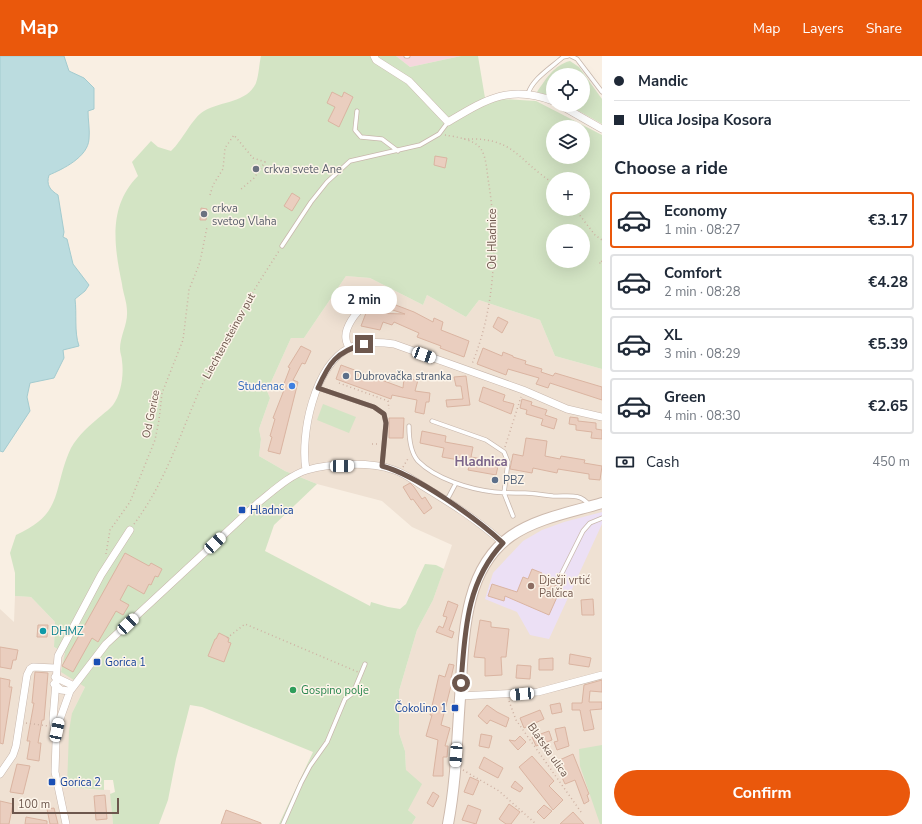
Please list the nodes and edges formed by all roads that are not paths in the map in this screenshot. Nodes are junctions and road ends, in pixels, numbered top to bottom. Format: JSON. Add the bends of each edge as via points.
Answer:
{"nodes":[{"id":1,"x":374,"y":56,"type":"edge"},
{"id":2,"x":569,"y":56,"type":"edge"},
{"id":3,"x":602,"y":92,"type":"edge"},
{"id":4,"x":528,"y":94,"type":"junction"},
{"id":5,"x":546,"y":99,"type":"edge"},
{"id":6,"x":356,"y":111,"type":"dead end"},
{"id":7,"x":573,"y":112,"type":"edge"},
{"id":8,"x":448,"y":122,"type":"junction"},
{"id":9,"x":602,"y":128,"type":"edge"},
{"id":10,"x":398,"y":151,"type":"junction"},
{"id":11,"x":282,"y":246,"type":"road end"},
{"id":12,"x":376,"y":309,"type":"dead end"},
{"id":13,"x":349,"y":348,"type":"junction"},
{"id":14,"x":318,"y":388,"type":"junction"},
{"id":15,"x":602,"y":417,"type":"edge"},
{"id":16,"x":432,"y":421,"type":"dead end"},
{"id":17,"x":409,"y":426,"type":"dead end"},
{"id":18,"x":382,"y":466,"type":"junction"},
{"id":19,"x":306,"y":470,"type":"junction"},
{"id":20,"x":456,"y":483,"type":"junction"},
{"id":21,"x":504,"y":493,"type":"junction"},
{"id":22,"x":447,"y":500,"type":"junction"},
{"id":23,"x":602,"y":503,"type":"edge"},
{"id":24,"x":590,"y":507,"type":"junction"},
{"id":25,"x":512,"y":516,"type":"dead end"},
{"id":26,"x":602,"y":518,"type":"edge"},
{"id":27,"x":130,"y":530,"type":"road end"},
{"id":28,"x":503,"y":543,"type":"junction"},
{"id":29,"x":560,"y":577,"type":"dead end"},
{"id":30,"x":365,"y":664,"type":"dead end"},
{"id":31,"x":55,"y":668,"type":"junction"},
{"id":32,"x":602,"y":675,"type":"edge"},
{"id":33,"x":54,"y":681,"type":"junction"},
{"id":34,"x":72,"y":688,"type":"junction"},
{"id":35,"x":460,"y":696,"type":"junction"},
{"id":36,"x":56,"y":742,"type":"junction"},
{"id":37,"x":0,"y":774,"type":"edge"},
{"id":38,"x":66,"y":824,"type":"edge"},
{"id":39,"x":283,"y":824,"type":"edge"},
{"id":40,"x":448,"y":824,"type":"edge"}],
"edges":[{"from":1,"to":8,"type":"street","via":[[376,60],[409,81]]},
{"from":2,"to":3,"type":"lane","via":[[577,59]]},
{"from":2,"to":4,"type":"lane","via":[[563,57],[535,82]]},
{"from":4,"to":5,"type":"street"},
{"from":4,"to":8,"type":"street","via":[[484,100]]},
{"from":6,"to":10,"type":"lane","via":[[355,130],[362,137],[382,139]]},
{"from":7,"to":9,"type":"street"},
{"from":8,"to":10,"type":"lane","via":[[439,134],[420,145]]},
{"from":10,"to":11,"type":"lane","via":[[350,161],[327,182]]},
{"from":12,"to":13,"type":"street","via":[[365,306],[354,317],[345,338]]},
{"from":13,"to":14,"type":"street","via":[[337,356],[327,368]]},
{"from":13,"to":15,"type":"street","via":[[378,342],[394,344],[523,390],[566,409]]},
{"from":14,"to":18,"type":"lane","via":[[374,407],[384,414],[386,423]]},
{"from":14,"to":19,"type":"street","via":[[304,440]]},
{"from":16,"to":21,"type":"lane","via":[[481,438],[504,452],[508,462]]},
{"from":17,"to":20,"type":"lane","via":[[409,439],[417,460],[430,470]]},
{"from":18,"to":19,"type":"street","via":[[342,466]]},
{"from":18,"to":22,"type":"street","via":[[401,473]]},
{"from":19,"to":34,"type":"street","via":[[259,502],[106,644]]},
{"from":20,"to":21,"type":"lane"},
{"from":20,"to":22,"type":"lane"},
{"from":21,"to":24,"type":"lane","via":[[574,495],[583,498]]},
{"from":21,"to":25,"type":"lane"},
{"from":22,"to":28,"type":"street"},
{"from":23,"to":24,"type":"main road"},
{"from":24,"to":28,"type":"main road","via":[[539,523]]},
{"from":26,"to":29,"type":"lane","via":[[590,523],[583,531]]},
{"from":27,"to":31,"type":"street","via":[[100,575],[62,646]]},
{"from":28,"to":35,"type":"main road","via":[[487,562],[470,602],[465,629]]},
{"from":30,"to":39,"type":"lane","via":[[353,693],[345,699],[328,742],[301,783]]},
{"from":31,"to":33,"type":"street"},
{"from":31,"to":37,"type":"street","via":[[30,669],[13,755]]},
{"from":32,"to":35,"type":"street","via":[[538,692]]},
{"from":33,"to":34,"type":"street"},
{"from":33,"to":36,"type":"street","via":[[53,727]]},
{"from":34,"to":36,"type":"street","via":[[60,720]]},
{"from":35,"to":40,"type":"main road"},
{"from":36,"to":38,"type":"street","via":[[55,772]]}]}
